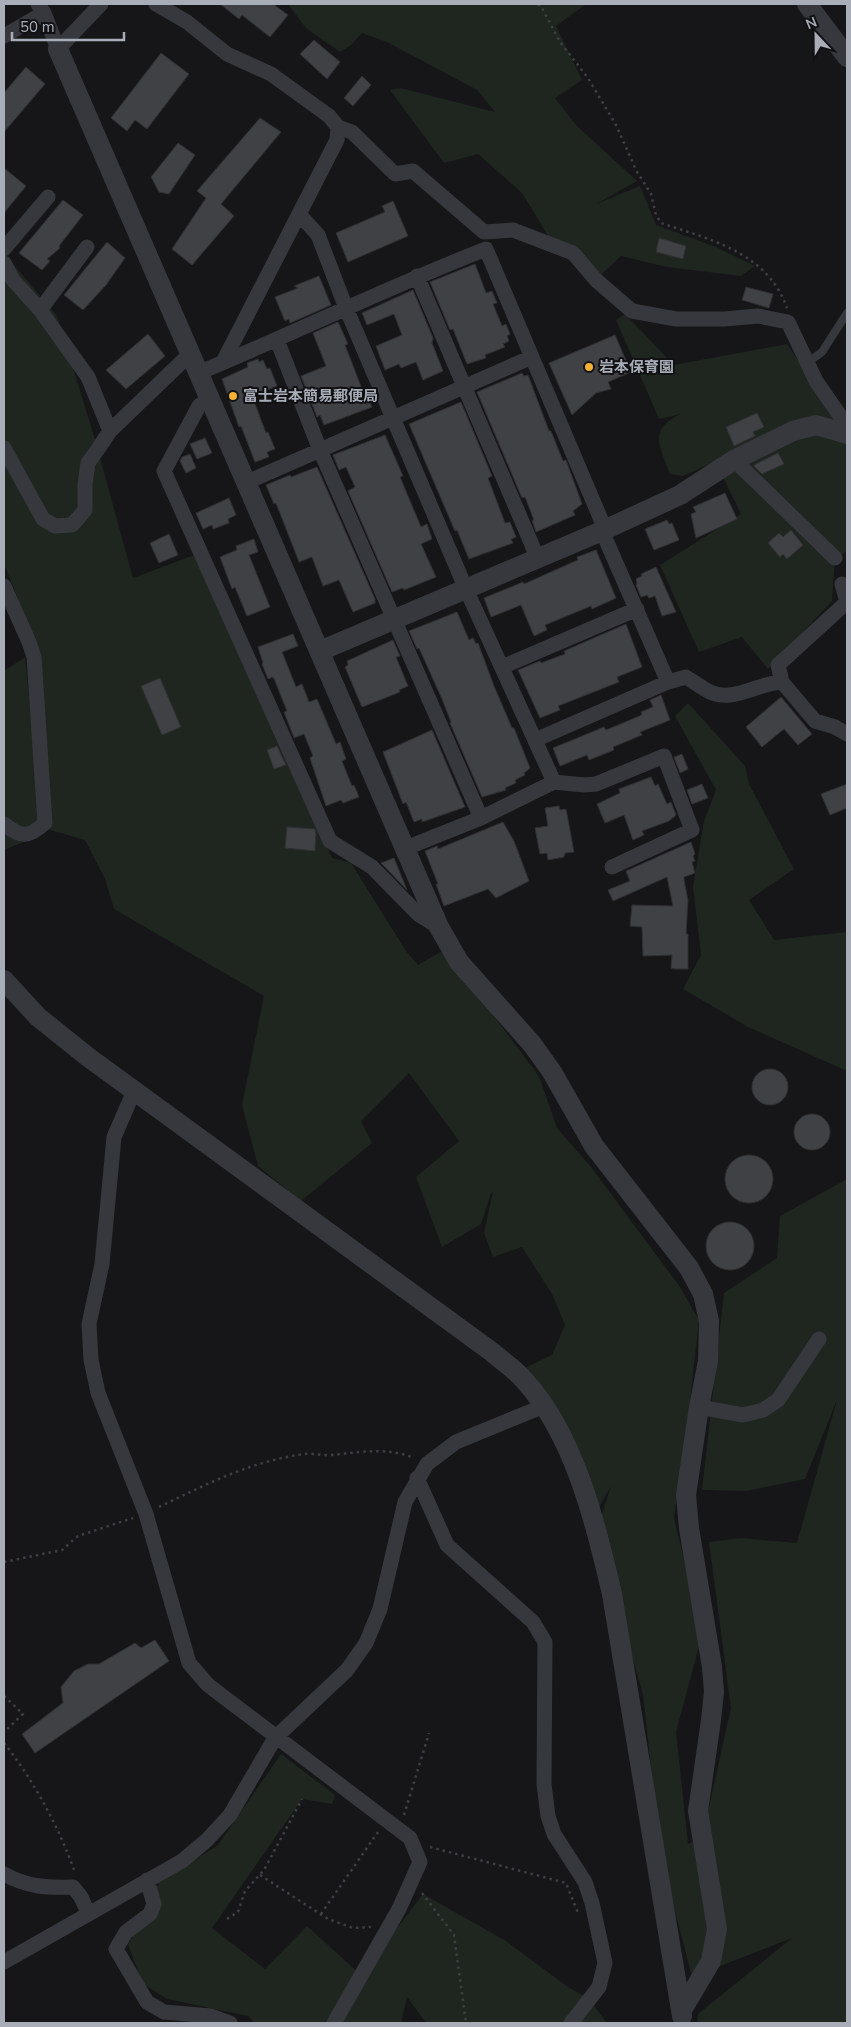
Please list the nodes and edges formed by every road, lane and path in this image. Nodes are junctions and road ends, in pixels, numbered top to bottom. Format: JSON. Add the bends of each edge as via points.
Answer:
{"nodes":[{"id":1,"x":100,"y":4,"type":"edge"},
{"id":2,"x":156,"y":4,"type":"edge"},
{"id":3,"x":538,"y":4,"type":"edge"},
{"id":4,"x":806,"y":4,"type":"edge"},
{"id":5,"x":41,"y":8,"type":"edge"},
{"id":6,"x":4,"y":36,"type":"edge"},
{"id":7,"x":58,"y":49,"type":"junction"},
{"id":8,"x":847,"y":56,"type":"edge"},
{"id":9,"x":338,"y":128,"type":"junction"},
{"id":10,"x":48,"y":197,"type":"dead end"},
{"id":11,"x":300,"y":215,"type":"junction"},
{"id":12,"x":88,"y":247,"type":"dead end"},
{"id":13,"x":4,"y":249,"type":"edge"},
{"id":14,"x":4,"y":263,"type":"edge"},
{"id":15,"x":417,"y":276,"type":"junction"},
{"id":16,"x":346,"y":308,"type":"junction"},
{"id":17,"x":40,"y":310,"type":"junction"},
{"id":18,"x":847,"y":313,"type":"edge"},
{"id":19,"x":788,"y":322,"type":"junction"},
{"id":20,"x":277,"y":340,"type":"junction"},
{"id":21,"x":191,"y":353,"type":"junction"},
{"id":22,"x":532,"y":358,"type":"junction"},
{"id":23,"x":223,"y":362,"type":"junction"},
{"id":24,"x":807,"y":362,"type":"junction"},
{"id":25,"x":198,"y":373,"type":"junction"},
{"id":26,"x":464,"y":387,"type":"junction"},
{"id":27,"x":209,"y":399,"type":"junction"},
{"id":28,"x":393,"y":418,"type":"junction"},
{"id":29,"x":847,"y":426,"type":"edge"},
{"id":30,"x":110,"y":431,"type":"junction"},
{"id":31,"x":847,"y":434,"type":"edge"},
{"id":32,"x":4,"y":448,"type":"edge"},
{"id":33,"x":320,"y":450,"type":"junction"},
{"id":34,"x":734,"y":460,"type":"junction"},
{"id":35,"x":245,"y":483,"type":"junction"},
{"id":36,"x":604,"y":530,"type":"junction"},
{"id":37,"x":538,"y":558,"type":"junction"},
{"id":38,"x":835,"y":558,"type":"dead end"},
{"id":39,"x":842,"y":584,"type":"dead end"},
{"id":40,"x":4,"y":586,"type":"edge"},
{"id":41,"x":466,"y":589,"type":"junction"},
{"id":42,"x":637,"y":609,"type":"junction"},
{"id":43,"x":394,"y":618,"type":"junction"},
{"id":44,"x":320,"y":651,"type":"junction"},
{"id":45,"x":502,"y":667,"type":"junction"},
{"id":46,"x":668,"y":682,"type":"junction"},
{"id":47,"x":782,"y":682,"type":"junction"},
{"id":48,"x":847,"y":734,"type":"edge"},
{"id":49,"x":535,"y":740,"type":"junction"},
{"id":50,"x":554,"y":782,"type":"junction"},
{"id":51,"x":480,"y":818,"type":"junction"},
{"id":52,"x":4,"y":824,"type":"edge"},
{"id":53,"x":406,"y":848,"type":"junction"},
{"id":54,"x":612,"y":867,"type":"dead end"},
{"id":55,"x":439,"y":927,"type":"junction"},
{"id":56,"x":4,"y":980,"type":"edge"},
{"id":57,"x":134,"y":1091,"type":"junction"},
{"id":58,"x":819,"y":1339,"type":"dead end"},
{"id":59,"x":544,"y":1406,"type":"junction"},
{"id":60,"x":699,"y":1407,"type":"junction"},
{"id":61,"x":427,"y":1464,"type":"junction"},
{"id":62,"x":417,"y":1478,"type":"junction"},
{"id":63,"x":146,"y":1514,"type":"junction"},
{"id":64,"x":4,"y":1562,"type":"edge"},
{"id":65,"x":4,"y":1696,"type":"edge"},
{"id":66,"x":4,"y":1732,"type":"edge"},
{"id":67,"x":429,"y":1733,"type":"dead end"},
{"id":68,"x":275,"y":1738,"type":"junction"},
{"id":69,"x":4,"y":1743,"type":"edge"},
{"id":70,"x":302,"y":1799,"type":"dead end"},
{"id":71,"x":386,"y":1820,"type":"junction"},
{"id":72,"x":399,"y":1830,"type":"junction"},
{"id":73,"x":414,"y":1848,"type":"junction"},
{"id":74,"x":4,"y":1874,"type":"edge"},
{"id":75,"x":260,"y":1875,"type":"junction"},
{"id":76,"x":147,"y":1880,"type":"junction"},
{"id":77,"x":412,"y":1880,"type":"junction"},
{"id":78,"x":566,"y":1884,"type":"dead end"},
{"id":79,"x":73,"y":1887,"type":"junction"},
{"id":80,"x":88,"y":1913,"type":"junction"},
{"id":81,"x":321,"y":1914,"type":"junction"},
{"id":82,"x":227,"y":1920,"type":"dead end"},
{"id":83,"x":390,"y":1926,"type":"junction"},
{"id":84,"x":4,"y":1962,"type":"edge"},
{"id":85,"x":682,"y":2017,"type":"edge"},
{"id":86,"x":230,"y":2023,"type":"edge"},
{"id":87,"x":334,"y":2023,"type":"edge"},
{"id":88,"x":466,"y":2023,"type":"edge"},
{"id":89,"x":571,"y":2023,"type":"edge"}],
"edges":[{"from":1,"to":7,"type":"street"},
{"from":2,"to":9,"type":"street","via":[[187,22],[227,54],[271,74],[329,116]]},
{"from":3,"to":19,"type":"path","via":[[616,125],[636,170],[651,194],[661,223],[719,241],[760,266],[787,306]]},
{"from":4,"to":8,"type":"street"},
{"from":5,"to":6,"type":"street"},
{"from":5,"to":7,"type":"street"},
{"from":7,"to":21,"type":"street"},
{"from":9,"to":11,"type":"street","via":[[336,140]]},
{"from":9,"to":19,"type":"street","via":[[352,132],[395,174],[413,171],[484,232],[512,230],[573,253],[596,280],[632,311],[676,319],[758,316]]},
{"from":10,"to":13,"type":"street"},
{"from":11,"to":16,"type":"street","via":[[318,235]]},
{"from":11,"to":23,"type":"street"},
{"from":12,"to":17,"type":"street"},
{"from":14,"to":17,"type":"street","via":[[13,280]]},
{"from":15,"to":16,"type":"street"},
{"from":15,"to":22,"type":"street","via":[[486,249]]},
{"from":15,"to":26,"type":"street"},
{"from":16,"to":20,"type":"street"},
{"from":16,"to":28,"type":"street"},
{"from":17,"to":30,"type":"street","via":[[88,377]]},
{"from":18,"to":24,"type":"lane","via":[[822,352]]},
{"from":19,"to":24,"type":"street"},
{"from":20,"to":23,"type":"street"},
{"from":20,"to":33,"type":"street"},
{"from":21,"to":25,"type":"street"},
{"from":21,"to":30,"type":"street"},
{"from":22,"to":26,"type":"street"},
{"from":22,"to":36,"type":"street"},
{"from":23,"to":25,"type":"street"},
{"from":24,"to":29,"type":"street"},
{"from":25,"to":27,"type":"street"},
{"from":26,"to":28,"type":"street"},
{"from":26,"to":37,"type":"street"},
{"from":27,"to":35,"type":"street"},
{"from":27,"to":55,"type":"street","via":[[200,406],[164,471],[330,841],[372,867],[418,914]]},
{"from":28,"to":33,"type":"street"},
{"from":28,"to":41,"type":"street"},
{"from":30,"to":32,"type":"street","via":[[88,463],[84,484],[85,510],[72,525],[55,526],[43,519]]},
{"from":31,"to":34,"type":"street","via":[[816,425],[794,431]]},
{"from":33,"to":35,"type":"street"},
{"from":33,"to":43,"type":"street"},
{"from":34,"to":36,"type":"street","via":[[680,495]]},
{"from":34,"to":38,"type":"street"},
{"from":35,"to":44,"type":"street"},
{"from":36,"to":37,"type":"street"},
{"from":36,"to":42,"type":"street"},
{"from":37,"to":41,"type":"street"},
{"from":39,"to":47,"type":"street","via":[[847,602],[778,665]]},
{"from":40,"to":52,"type":"street","via":[[34,657],[46,823],[34,834],[23,835]]},
{"from":41,"to":43,"type":"street"},
{"from":41,"to":45,"type":"street"},
{"from":42,"to":45,"type":"street"},
{"from":42,"to":46,"type":"street"},
{"from":43,"to":44,"type":"street"},
{"from":43,"to":51,"type":"street"},
{"from":44,"to":53,"type":"street"},
{"from":45,"to":49,"type":"street"},
{"from":46,"to":47,"type":"street","via":[[686,677],[711,693],[731,696]]},
{"from":46,"to":49,"type":"street"},
{"from":47,"to":48,"type":"street","via":[[815,720]]},
{"from":49,"to":50,"type":"street"},
{"from":50,"to":51,"type":"street"},
{"from":50,"to":54,"type":"street","via":[[584,786],[596,784],[664,756],[692,830]]},
{"from":51,"to":53,"type":"street"},
{"from":53,"to":55,"type":"street"},
{"from":55,"to":60,"type":"street","via":[[459,962],[532,1044],[552,1072],[594,1146],[689,1268],[703,1294],[710,1336]]},
{"from":56,"to":57,"type":"street","via":[[38,1016]]},
{"from":57,"to":59,"type":"street","via":[[492,1352],[524,1379]]},
{"from":57,"to":63,"type":"street","via":[[114,1137],[102,1264],[89,1324],[91,1360],[98,1392]]},
{"from":58,"to":60,"type":"street","via":[[778,1400],[764,1410],[743,1415]]},
{"from":59,"to":61,"type":"street","via":[[456,1442]]},
{"from":59,"to":85,"type":"street","via":[[560,1432],[586,1500],[610,1585]]},
{"from":60,"to":85,"type":"street","via":[[686,1496],[714,1692],[698,1811],[717,1929],[711,1961]]},
{"from":61,"to":62,"type":"street"},
{"from":61,"to":63,"type":"path","via":[[406,1455],[383,1451],[327,1456],[308,1454],[264,1462],[227,1475]]},
{"from":62,"to":68,"type":"street","via":[[405,1502],[380,1609],[366,1643],[346,1670]]},
{"from":62,"to":89,"type":"street","via":[[447,1544],[533,1622],[545,1642],[544,1784],[548,1816],[554,1834],[585,1882],[605,1963],[599,1987]]},
{"from":63,"to":64,"type":"path","via":[[78,1536],[62,1550]]},
{"from":63,"to":68,"type":"street","via":[[189,1663],[208,1685]]},
{"from":65,"to":66,"type":"path","via":[[23,1714]]},
{"from":67,"to":72,"type":"path"},
{"from":68,"to":71,"type":"street"},
{"from":68,"to":76,"type":"street","via":[[230,1815],[213,1834],[182,1861]]},
{"from":69,"to":79,"type":"path","via":[[51,1819],[75,1874]]},
{"from":70,"to":75,"type":"path"},
{"from":71,"to":72,"type":"street"},
{"from":71,"to":81,"type":"path"},
{"from":72,"to":73,"type":"street","via":[[410,1838]]},
{"from":73,"to":77,"type":"street","via":[[420,1862]]},
{"from":73,"to":78,"type":"path","via":[[432,1847]]},
{"from":74,"to":79,"type":"street","via":[[42,1888]]},
{"from":75,"to":81,"type":"path"},
{"from":75,"to":82,"type":"path","via":[[245,1891],[238,1912]]},
{"from":76,"to":80,"type":"street"},
{"from":76,"to":86,"type":"street","via":[[154,1904],[150,1914],[126,1932],[116,1949],[147,2002],[164,2012],[211,2016]]},
{"from":77,"to":83,"type":"street"},
{"from":77,"to":88,"type":"path","via":[[454,1935]]},
{"from":79,"to":80,"type":"street"},
{"from":80,"to":84,"type":"street"},
{"from":81,"to":83,"type":"path","via":[[353,1928]]},
{"from":83,"to":87,"type":"street"}]}
